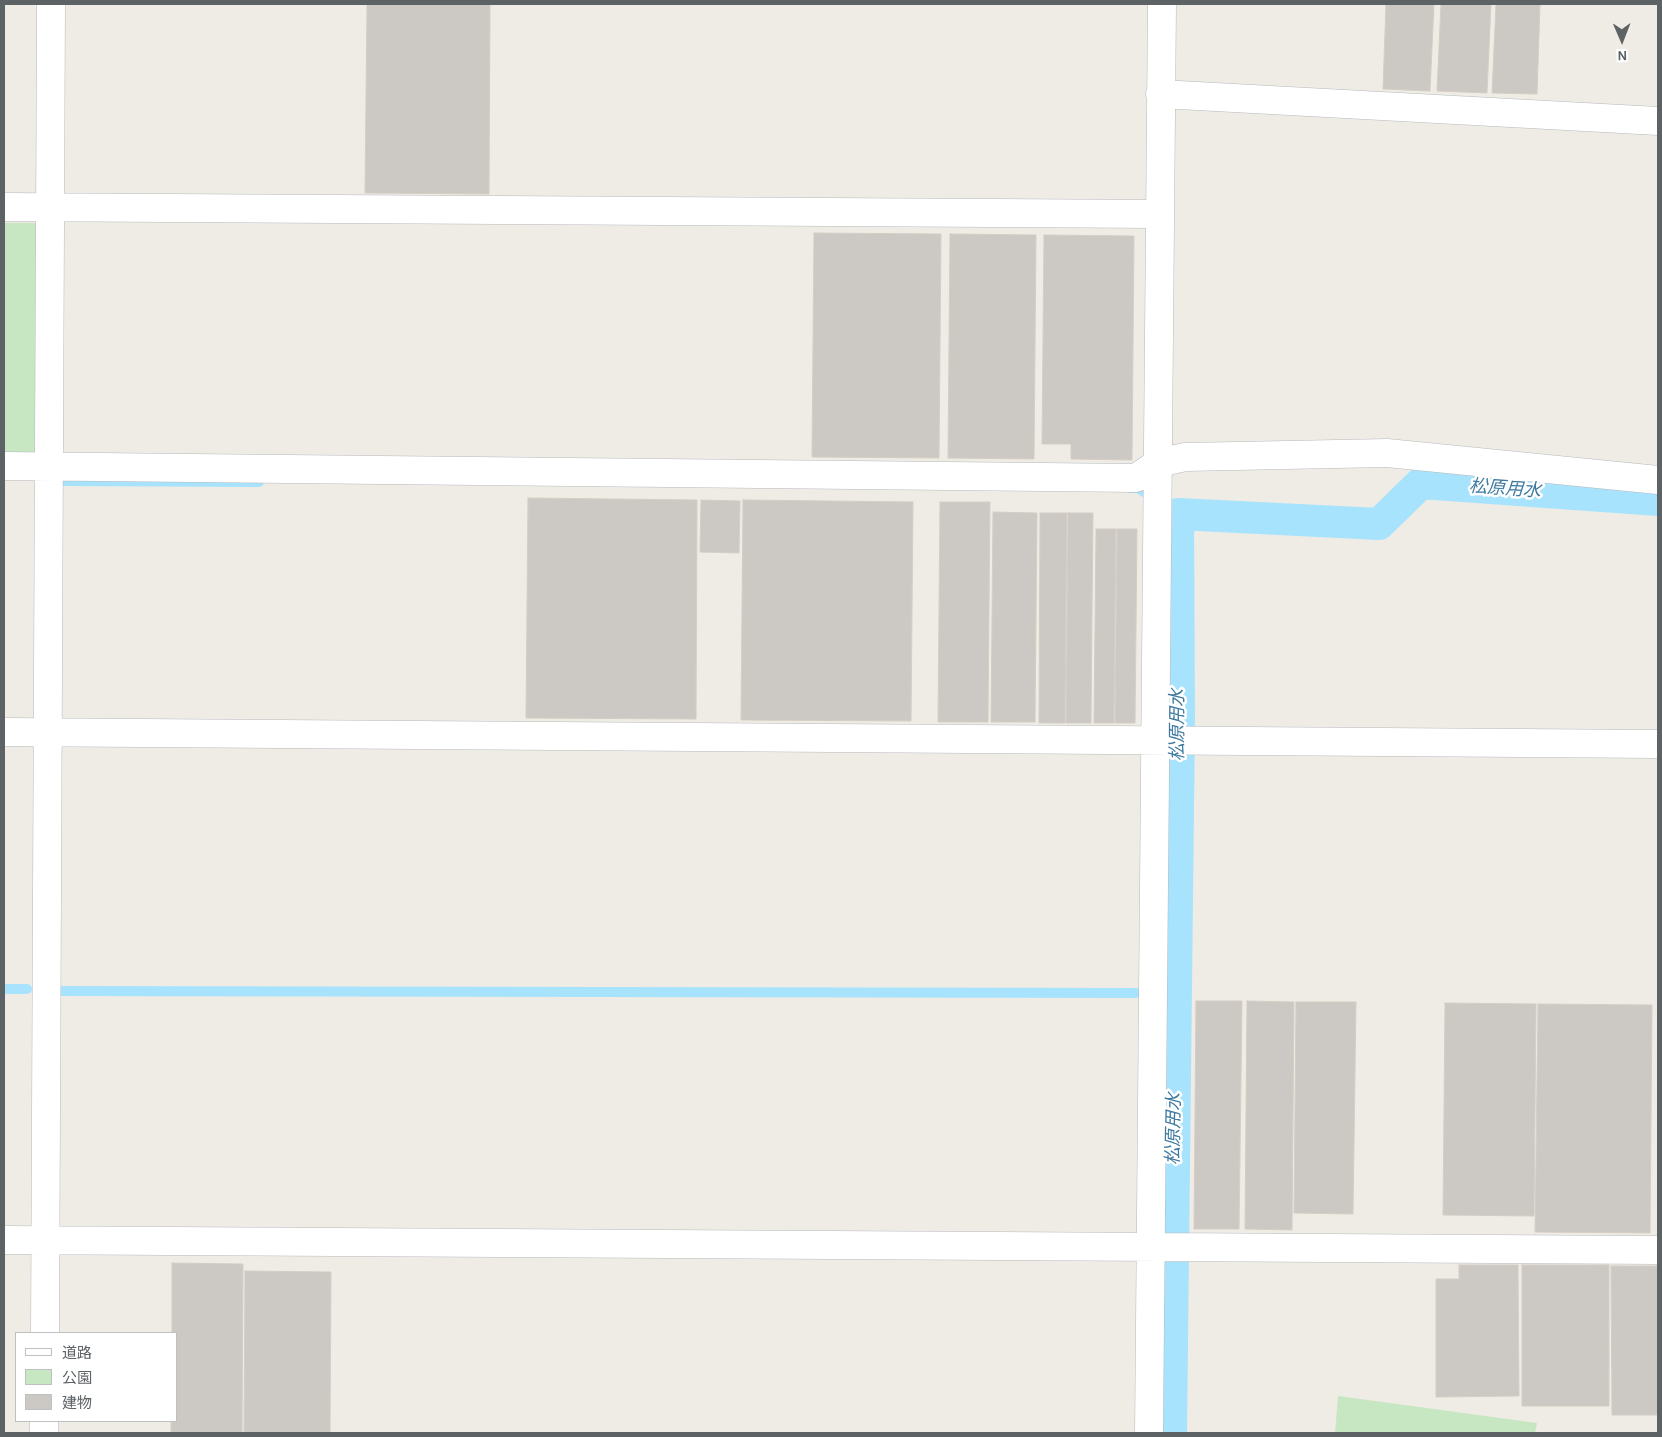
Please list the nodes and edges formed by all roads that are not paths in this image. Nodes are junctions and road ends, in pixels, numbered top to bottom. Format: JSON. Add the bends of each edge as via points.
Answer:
{"nodes":[{"id":1,"x":52,"y":4,"type":"edge"},
{"id":2,"x":1162,"y":4,"type":"edge"},
{"id":3,"x":1160,"y":94,"type":"junction"},
{"id":4,"x":1658,"y":121,"type":"edge"},
{"id":5,"x":4,"y":208,"type":"edge"},
{"id":6,"x":51,"y":208,"type":"junction"},
{"id":7,"x":1160,"y":214,"type":"junction"},
{"id":8,"x":1158,"y":463,"type":"junction"},
{"id":9,"x":4,"y":466,"type":"edge"},
{"id":10,"x":49,"y":466,"type":"junction"},
{"id":11,"x":1658,"y":480,"type":"edge"},
{"id":12,"x":4,"y":732,"type":"edge"},
{"id":13,"x":48,"y":732,"type":"junction"},
{"id":14,"x":1154,"y":740,"type":"junction"},
{"id":15,"x":1658,"y":744,"type":"edge"},
{"id":16,"x":4,"y":1240,"type":"edge"},
{"id":17,"x":46,"y":1240,"type":"junction"},
{"id":18,"x":1150,"y":1245,"type":"junction"},
{"id":19,"x":1658,"y":1250,"type":"edge"},
{"id":20,"x":45,"y":1332,"type":"edge"},
{"id":21,"x":1149,"y":1433,"type":"edge"}],
"edges":[{"from":1,"to":6,"type":"street"},
{"from":2,"to":3,"type":"street"},
{"from":3,"to":4,"type":"street"},
{"from":3,"to":7,"type":"street"},
{"from":5,"to":6,"type":"street"},
{"from":6,"to":7,"type":"street"},
{"from":6,"to":10,"type":"street"},
{"from":7,"to":8,"type":"street"},
{"from":8,"to":10,"type":"street","via":[[1136,478]]},
{"from":8,"to":11,"type":"street","via":[[1185,457],[1387,453]]},
{"from":8,"to":14,"type":"street"},
{"from":9,"to":10,"type":"street"},
{"from":10,"to":13,"type":"street"},
{"from":12,"to":13,"type":"street"},
{"from":13,"to":14,"type":"street"},
{"from":13,"to":17,"type":"street"},
{"from":14,"to":15,"type":"street"},
{"from":14,"to":18,"type":"street"},
{"from":16,"to":17,"type":"street"},
{"from":17,"to":18,"type":"street"},
{"from":17,"to":20,"type":"street"},
{"from":18,"to":19,"type":"street"},
{"from":18,"to":21,"type":"street"}]}
